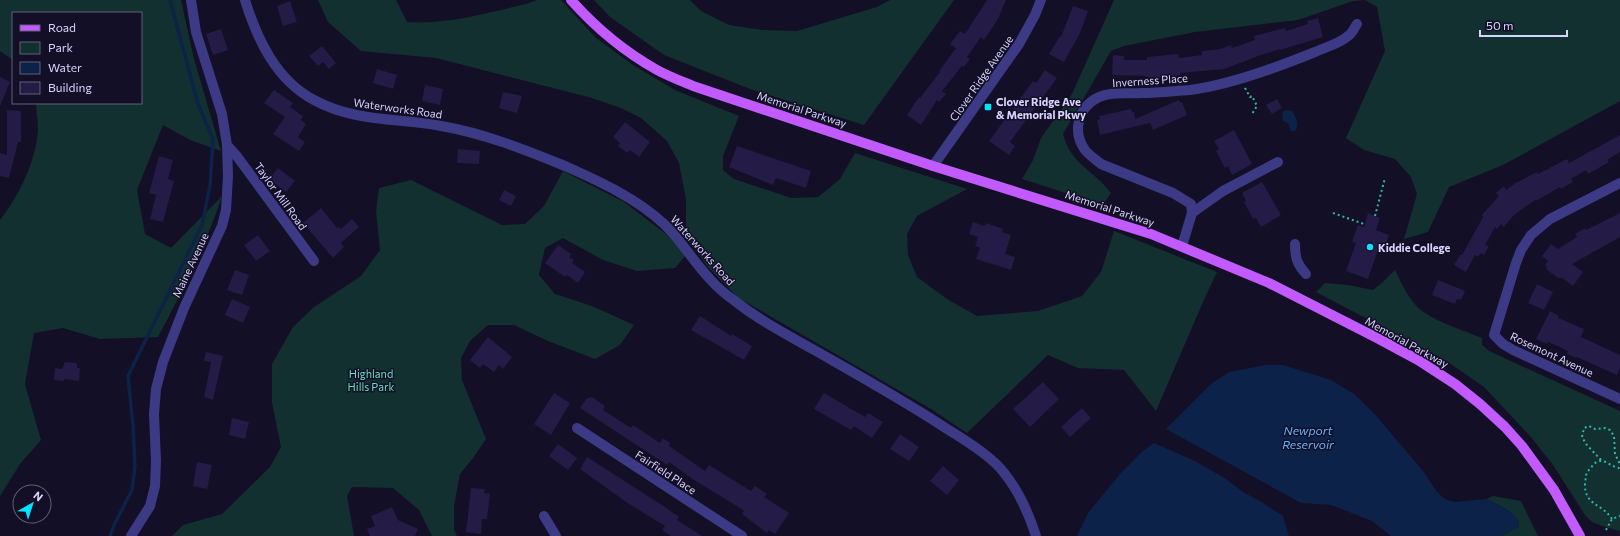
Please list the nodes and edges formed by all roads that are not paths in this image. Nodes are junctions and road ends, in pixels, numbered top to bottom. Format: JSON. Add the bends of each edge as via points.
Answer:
{"nodes":[{"id":1,"x":190,"y":0,"type":"edge"},
{"id":2,"x":245,"y":0,"type":"edge"},
{"id":3,"x":571,"y":0,"type":"edge"},
{"id":4,"x":1041,"y":0,"type":"edge"},
{"id":5,"x":1357,"y":24,"type":"dead end"},
{"id":6,"x":227,"y":145,"type":"junction"},
{"id":7,"x":1278,"y":162,"type":"dead end"},
{"id":8,"x":933,"y":166,"type":"junction"},
{"id":9,"x":1620,"y":183,"type":"edge"},
{"id":10,"x":1192,"y":213,"type":"junction"},
{"id":11,"x":1295,"y":244,"type":"dead end"},
{"id":12,"x":1182,"y":246,"type":"junction"},
{"id":13,"x":314,"y":261,"type":"dead end"},
{"id":14,"x":1306,"y":274,"type":"dead end"},
{"id":15,"x":1620,"y":399,"type":"edge"},
{"id":16,"x":577,"y":428,"type":"dead end"},
{"id":17,"x":544,"y":516,"type":"dead end"},
{"id":18,"x":131,"y":536,"type":"edge"},
{"id":19,"x":556,"y":536,"type":"edge"},
{"id":20,"x":742,"y":536,"type":"edge"},
{"id":21,"x":1036,"y":536,"type":"edge"},
{"id":22,"x":1580,"y":536,"type":"edge"}],
"edges":[{"from":1,"to":6,"type":"street","name":"Maine Avenue","via":[[196,32],[222,114]]},
{"from":2,"to":21,"type":"street","name":"Waterworks Road","via":[[267,55],[290,82],[313,100],[341,112],[371,119],[441,126],[491,139],[566,167],[638,204],[664,224],[685,246],[709,278],[734,301],[762,321],[928,417],[967,442],[989,460],[1003,472],[1014,487],[1030,517]]},
{"from":3,"to":8,"type":"main road","name":"Memorial Parkway","via":[[588,19],[622,47],[662,72],[693,86]]},
{"from":4,"to":8,"type":"street","name":"Clover Ridge Avenue","via":[[1020,44]]},
{"from":5,"to":10,"type":"street","name":"Inverness Place","via":[[1350,36],[1338,42],[1289,63],[1238,79],[1192,89],[1116,93],[1098,97],[1085,106],[1078,120],[1078,135],[1090,156],[1100,164],[1184,199],[1191,204]]},
{"from":6,"to":13,"type":"street","name":"Taylor Mill Road"},
{"from":6,"to":18,"type":"street","name":"Maine Avenue","via":[[226,210],[222,226],[184,308],[163,362],[156,389],[154,414],[155,486],[150,506]]},
{"from":7,"to":10,"type":"street","via":[[1228,188]]},
{"from":8,"to":12,"type":"main road","name":"Memorial Parkway"},
{"from":9,"to":15,"type":"street","name":"Rosemont Avenue","via":[[1550,219],[1531,236],[1516,263],[1494,335],[1513,350]]},
{"from":10,"to":12,"type":"street"},
{"from":11,"to":14,"type":"street","via":[[1295,258]]},
{"from":12,"to":22,"type":"main road","name":"Memorial Parkway","via":[[1269,283],[1399,349],[1455,384],[1480,404],[1522,446],[1554,490]]},
{"from":16,"to":20,"type":"street","name":"Fairfield Place"},
{"from":17,"to":19,"type":"street"}]}
